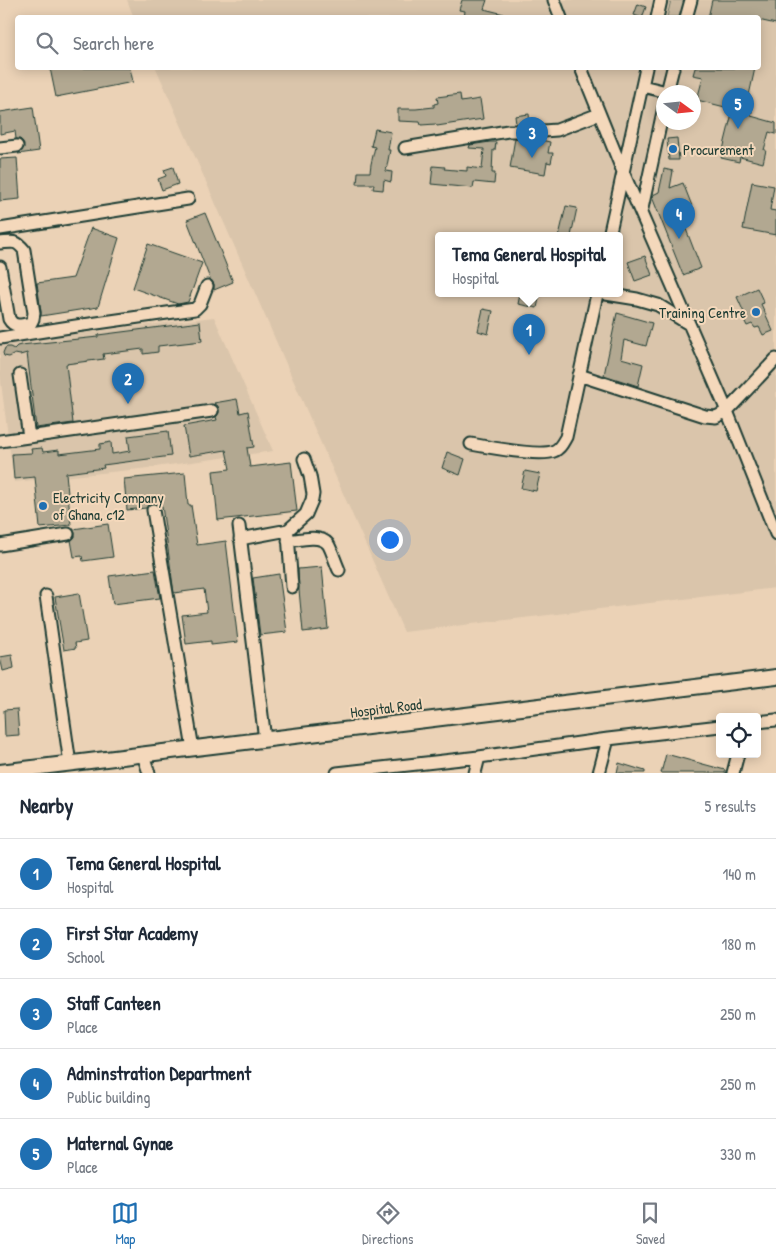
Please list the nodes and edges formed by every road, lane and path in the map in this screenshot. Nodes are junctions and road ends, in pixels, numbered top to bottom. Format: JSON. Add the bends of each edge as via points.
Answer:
{"nodes":[{"id":1,"x":554,"y":0,"type":"edge"},
{"id":2,"x":661,"y":0,"type":"edge"},
{"id":3,"x":691,"y":0,"type":"edge"},
{"id":4,"x":560,"y":15,"type":"edge"},
{"id":5,"x":658,"y":15,"type":"edge"},
{"id":6,"x":687,"y":15,"type":"edge"},
{"id":7,"x":582,"y":70,"type":"edge"},
{"id":8,"x":646,"y":70,"type":"edge"},
{"id":9,"x":672,"y":70,"type":"edge"},
{"id":10,"x":669,"y":85,"type":"edge"},
{"id":11,"x":642,"y":86,"type":"junction"},
{"id":12,"x":656,"y":89,"type":"edge"},
{"id":13,"x":599,"y":114,"type":"junction"},
{"id":14,"x":659,"y":130,"type":"edge"},
{"id":15,"x":17,"y":146,"type":"dead end"},
{"id":16,"x":0,"y":148,"type":"edge"},
{"id":17,"x":405,"y":148,"type":"dead end"},
{"id":18,"x":623,"y":172,"type":"junction"},
{"id":19,"x":188,"y":200,"type":"dead end"},
{"id":20,"x":641,"y":213,"type":"junction"},
{"id":21,"x":0,"y":229,"type":"edge"},
{"id":22,"x":610,"y":232,"type":"edge"},
{"id":23,"x":0,"y":244,"type":"edge"},
{"id":24,"x":0,"y":266,"type":"edge"},
{"id":25,"x":207,"y":286,"type":"dead end"},
{"id":26,"x":596,"y":297,"type":"edge"},
{"id":27,"x":623,"y":297,"type":"edge"},
{"id":28,"x":689,"y":324,"type":"junction"},
{"id":29,"x":0,"y":338,"type":"edge"},
{"id":30,"x":776,"y":359,"type":"edge"},
{"id":31,"x":20,"y":374,"type":"dead end"},
{"id":32,"x":579,"y":375,"type":"junction"},
{"id":33,"x":212,"y":411,"type":"dead end"},
{"id":34,"x":727,"y":411,"type":"junction"},
{"id":35,"x":29,"y":437,"type":"junction"},
{"id":36,"x":0,"y":441,"type":"edge"},
{"id":37,"x":471,"y":444,"type":"dead end"},
{"id":38,"x":304,"y":459,"type":"dead end"},
{"id":39,"x":153,"y":510,"type":"dead end"},
{"id":40,"x":239,"y":526,"type":"dead end"},
{"id":41,"x":68,"y":534,"type":"dead end"},
{"id":42,"x":776,"y":534,"type":"edge"},
{"id":43,"x":288,"y":536,"type":"junction"},
{"id":44,"x":240,"y":539,"type":"junction"},
{"id":45,"x":0,"y":545,"type":"edge"},
{"id":46,"x":338,"y":570,"type":"dead end"},
{"id":47,"x":292,"y":587,"type":"dead end"},
{"id":48,"x":46,"y":596,"type":"dead end"},
{"id":49,"x":776,"y":677,"type":"edge"},
{"id":50,"x":776,"y":720,"type":"edge"},
{"id":51,"x":761,"y":722,"type":"edge"},
{"id":52,"x":716,"y":726,"type":"edge"},
{"id":53,"x":608,"y":739,"type":"junction"},
{"id":54,"x":265,"y":740,"type":"junction"},
{"id":55,"x":193,"y":749,"type":"junction"},
{"id":56,"x":143,"y":755,"type":"junction"},
{"id":57,"x":479,"y":757,"type":"junction"},
{"id":58,"x":737,"y":758,"type":"edge"},
{"id":59,"x":70,"y":764,"type":"junction"},
{"id":60,"x":27,"y":771,"type":"edge"},
{"id":61,"x":0,"y":772,"type":"edge"},
{"id":62,"x":149,"y":773,"type":"edge"},
{"id":63,"x":338,"y":773,"type":"edge"},
{"id":64,"x":475,"y":773,"type":"edge"},
{"id":65,"x":599,"y":773,"type":"edge"},
{"id":66,"x":733,"y":773,"type":"edge"}],
"edges":[{"from":1,"to":4,"type":"street"},
{"from":2,"to":5,"type":"street"},
{"from":3,"to":6,"type":"street"},
{"from":7,"to":13,"type":"street"},
{"from":8,"to":11,"type":"street"},
{"from":9,"to":10,"type":"street"},
{"from":11,"to":12,"type":"street"},
{"from":11,"to":18,"type":"street"},
{"from":13,"to":17,"type":"street","via":[[557,130],[508,131]]},
{"from":13,"to":18,"type":"street"},
{"from":14,"to":20,"type":"street"},
{"from":15,"to":16,"type":"street"},
{"from":18,"to":20,"type":"street"},
{"from":18,"to":22,"type":"street"},
{"from":19,"to":21,"type":"street"},
{"from":20,"to":28,"type":"street"},
{"from":23,"to":24,"type":"street","via":[[13,242],[24,250],[34,313],[31,323],[11,324]]},
{"from":25,"to":29,"type":"street","via":[[195,309]]},
{"from":26,"to":32,"type":"street"},
{"from":27,"to":28,"type":"street","via":[[658,305]]},
{"from":28,"to":34,"type":"street"},
{"from":30,"to":34,"type":"street"},
{"from":31,"to":35,"type":"street"},
{"from":32,"to":34,"type":"street","via":[[706,416],[716,417]]},
{"from":32,"to":37,"type":"street","via":[[566,437],[554,451],[541,453]]},
{"from":33,"to":35,"type":"street"},
{"from":34,"to":42,"type":"street"},
{"from":35,"to":36,"type":"street"},
{"from":38,"to":43,"type":"street","via":[[310,476],[312,500],[306,514]]},
{"from":39,"to":55,"type":"street"},
{"from":40,"to":44,"type":"street"},
{"from":41,"to":45,"type":"street"},
{"from":43,"to":44,"type":"street"},
{"from":43,"to":46,"type":"street","via":[[316,538],[328,544]]},
{"from":43,"to":47,"type":"street"},
{"from":44,"to":54,"type":"street"},
{"from":48,"to":59,"type":"street"},
{"from":49,"to":54,"type":"main road","name":"Hospital Road"},
{"from":50,"to":51,"type":"street"},
{"from":52,"to":53,"type":"street"},
{"from":53,"to":57,"type":"street"},
{"from":53,"to":65,"type":"street"},
{"from":54,"to":55,"type":"main road","name":"Hospital Road"},
{"from":55,"to":56,"type":"main road","name":"Hospital Road"},
{"from":56,"to":59,"type":"main road","name":"Hospital Road"},
{"from":56,"to":62,"type":"street"},
{"from":57,"to":63,"type":"street"},
{"from":57,"to":64,"type":"street"},
{"from":58,"to":66,"type":"street"},
{"from":59,"to":60,"type":"main road","name":"Hospital Road"},
{"from":60,"to":61,"type":"main road","name":"Hospital Road"}]}
